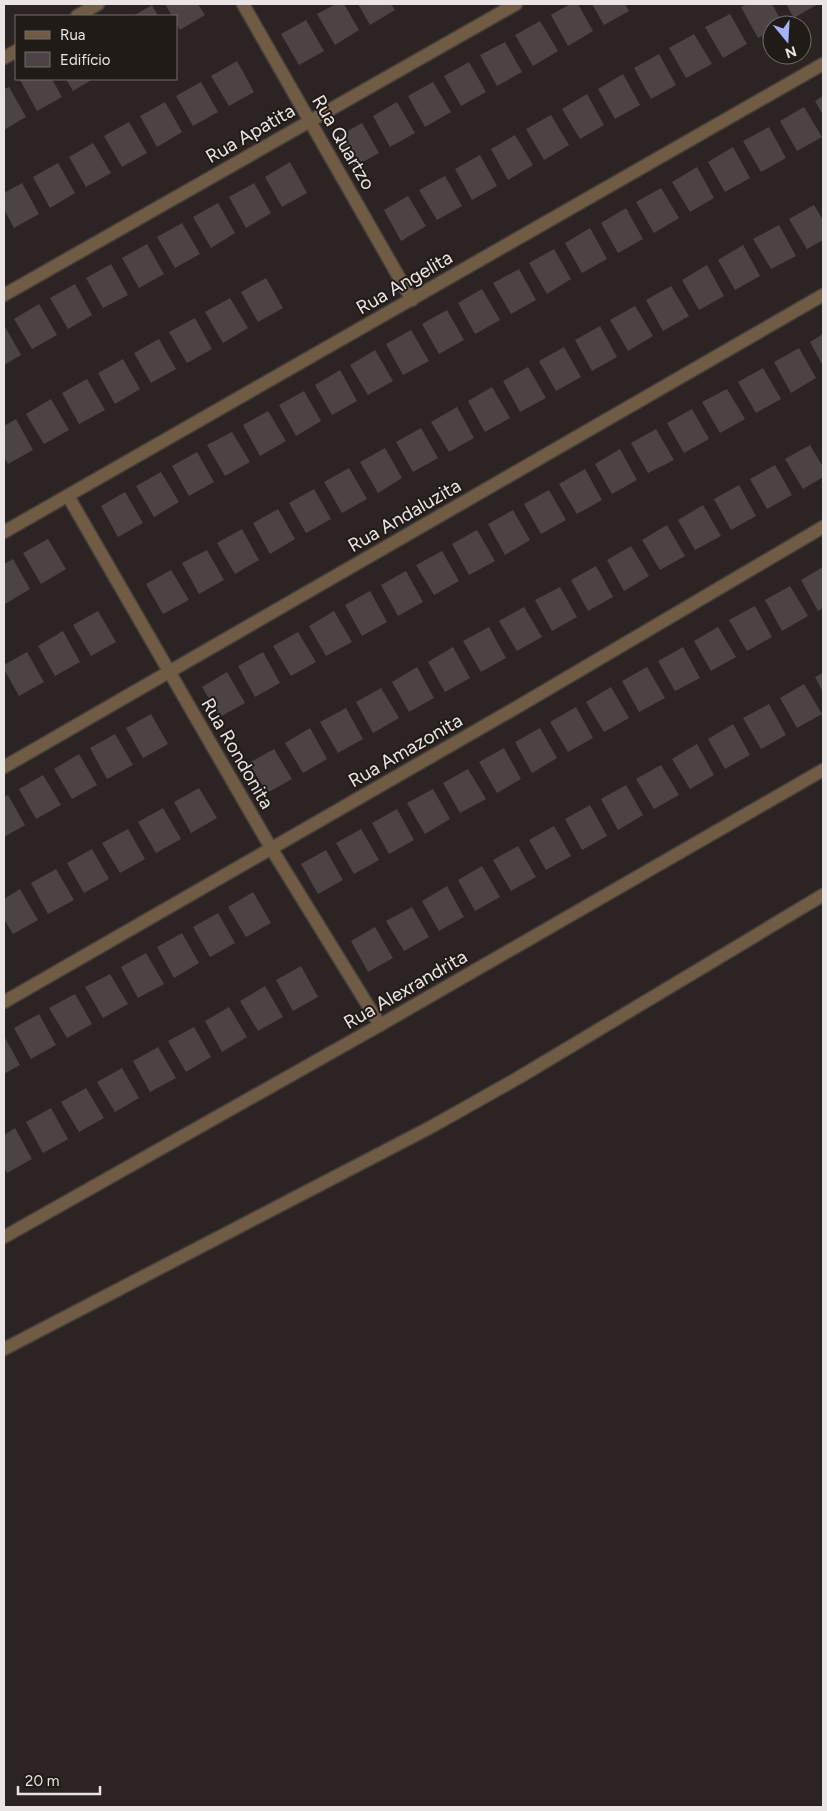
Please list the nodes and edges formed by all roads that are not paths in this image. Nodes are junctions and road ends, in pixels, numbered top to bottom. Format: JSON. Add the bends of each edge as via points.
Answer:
{"nodes":[{"id":1,"x":98,"y":4,"type":"edge"},
{"id":2,"x":243,"y":4,"type":"edge"},
{"id":3,"x":516,"y":4,"type":"edge"},
{"id":4,"x":79,"y":15,"type":"edge"},
{"id":5,"x":15,"y":52,"type":"edge"},
{"id":6,"x":4,"y":58,"type":"edge"},
{"id":7,"x":823,"y":64,"type":"edge"},
{"id":8,"x":310,"y":121,"type":"junction"},
{"id":9,"x":823,"y":295,"type":"edge"},
{"id":10,"x":4,"y":296,"type":"edge"},
{"id":11,"x":412,"y":300,"type":"junction"},
{"id":12,"x":68,"y":496,"type":"junction"},
{"id":13,"x":823,"y":527,"type":"edge"},
{"id":14,"x":4,"y":532,"type":"edge"},
{"id":15,"x":170,"y":672,"type":"junction"},
{"id":16,"x":4,"y":766,"type":"edge"},
{"id":17,"x":823,"y":770,"type":"edge"},
{"id":18,"x":271,"y":848,"type":"junction"},
{"id":19,"x":823,"y":895,"type":"edge"},
{"id":20,"x":4,"y":1002,"type":"edge"},
{"id":21,"x":380,"y":1025,"type":"junction"},
{"id":22,"x":4,"y":1237,"type":"edge"},
{"id":23,"x":4,"y":1349,"type":"edge"}],
"edges":[{"from":1,"to":4,"type":"street"},
{"from":2,"to":8,"type":"street","name":"Rua Quartzo"},
{"from":3,"to":8,"type":"street","name":"Rua Apatita"},
{"from":5,"to":6,"type":"street"},
{"from":7,"to":11,"type":"street","name":"Rua Angelita"},
{"from":8,"to":10,"type":"street","name":"Rua Apatita"},
{"from":8,"to":11,"type":"street","name":"Rua Quartzo"},
{"from":9,"to":15,"type":"street","name":"Rua Andaluzita"},
{"from":11,"to":12,"type":"street","name":"Rua Angelita"},
{"from":12,"to":14,"type":"street","name":"Rua Angelita"},
{"from":12,"to":15,"type":"street","name":"Rua Rondonita"},
{"from":13,"to":18,"type":"street","name":"Rua Amazonita"},
{"from":15,"to":16,"type":"street","name":"Rua Andaluzita"},
{"from":15,"to":18,"type":"street","name":"Rua Rondonita"},
{"from":17,"to":21,"type":"street","name":"Rua Alexrandrita"},
{"from":18,"to":20,"type":"street","name":"Rua Amazonita"},
{"from":18,"to":21,"type":"street","name":"Rua Rondonita"},
{"from":19,"to":23,"type":"street","via":[[431,1127]]},
{"from":21,"to":22,"type":"street","name":"Rua Alexrandrita"}]}
